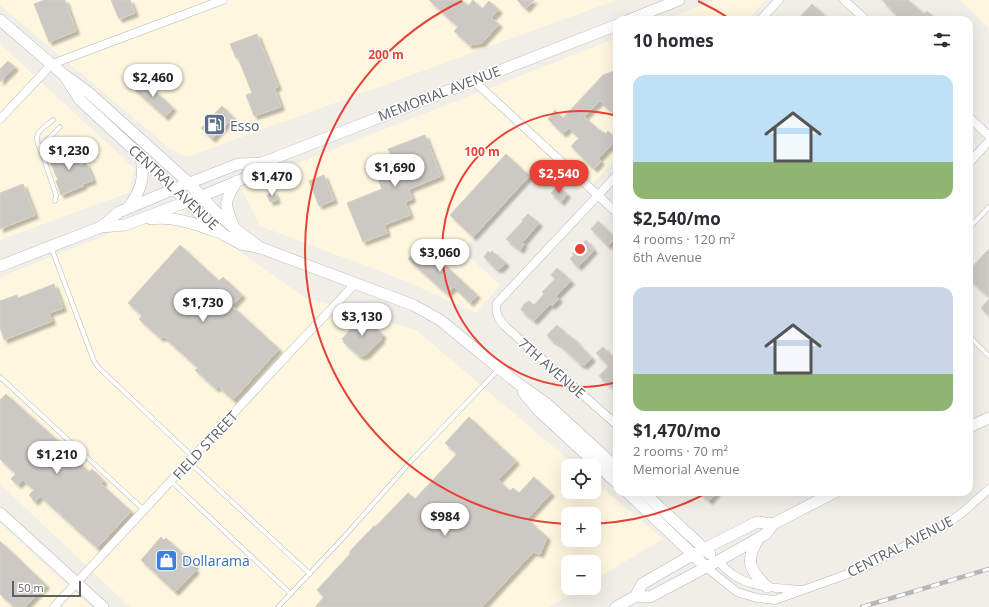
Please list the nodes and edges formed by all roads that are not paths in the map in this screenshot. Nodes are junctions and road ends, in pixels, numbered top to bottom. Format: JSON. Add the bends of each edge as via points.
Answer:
{"nodes":[{"id":1,"x":223,"y":0,"type":"edge"},
{"id":2,"x":679,"y":0,"type":"edge"},
{"id":3,"x":779,"y":0,"type":"edge"},
{"id":4,"x":844,"y":0,"type":"edge"},
{"id":5,"x":639,"y":16,"type":"edge"},
{"id":6,"x":764,"y":16,"type":"edge"},
{"id":7,"x":862,"y":16,"type":"edge"},
{"id":8,"x":0,"y":20,"type":"edge"},
{"id":9,"x":613,"y":27,"type":"edge"},
{"id":10,"x":52,"y":64,"type":"junction"},
{"id":11,"x":64,"y":76,"type":"junction"},
{"id":12,"x":473,"y":80,"type":"junction"},
{"id":13,"x":0,"y":119,"type":"edge"},
{"id":14,"x":53,"y":120,"type":"dead end"},
{"id":15,"x":973,"y":121,"type":"edge"},
{"id":16,"x":60,"y":127,"type":"dead end"},
{"id":17,"x":989,"y":136,"type":"edge"},
{"id":18,"x":989,"y":141,"type":"edge"},
{"id":19,"x":40,"y":149,"type":"junction"},
{"id":20,"x":141,"y":157,"type":"junction"},
{"id":21,"x":973,"y":159,"type":"edge"},
{"id":22,"x":262,"y":163,"type":"junction"},
{"id":23,"x":613,"y":179,"type":"edge"},
{"id":24,"x":237,"y":181,"type":"junction"},
{"id":25,"x":189,"y":183,"type":"junction"},
{"id":26,"x":174,"y":189,"type":"junction"},
{"id":27,"x":598,"y":195,"type":"junction"},
{"id":28,"x":202,"y":196,"type":"junction"},
{"id":29,"x":55,"y":201,"type":"dead end"},
{"id":30,"x":187,"y":202,"type":"junction"},
{"id":31,"x":989,"y":206,"type":"edge"},
{"id":32,"x":128,"y":208,"type":"junction"},
{"id":33,"x":613,"y":209,"type":"edge"},
{"id":34,"x":136,"y":221,"type":"junction"},
{"id":35,"x":973,"y":224,"type":"edge"},
{"id":36,"x":101,"y":227,"type":"junction"},
{"id":37,"x":234,"y":228,"type":"junction"},
{"id":38,"x":224,"y":235,"type":"junction"},
{"id":39,"x":51,"y":246,"type":"junction"},
{"id":40,"x":261,"y":248,"type":"junction"},
{"id":41,"x":0,"y":266,"type":"edge"},
{"id":42,"x":356,"y":283,"type":"junction"},
{"id":43,"x":973,"y":340,"type":"edge"},
{"id":44,"x":989,"y":356,"type":"edge"},
{"id":45,"x":499,"y":368,"type":"junction"},
{"id":46,"x":0,"y":378,"type":"edge"},
{"id":47,"x":516,"y":382,"type":"junction"},
{"id":48,"x":989,"y":418,"type":"edge"},
{"id":49,"x":613,"y":421,"type":"edge"},
{"id":50,"x":973,"y":425,"type":"edge"},
{"id":51,"x":191,"y":459,"type":"junction"},
{"id":52,"x":613,"y":464,"type":"edge"},
{"id":53,"x":613,"y":479,"type":"edge"},
{"id":54,"x":171,"y":481,"type":"junction"},
{"id":55,"x":989,"y":489,"type":"edge"},
{"id":56,"x":631,"y":496,"type":"edge"},
{"id":57,"x":647,"y":496,"type":"edge"},
{"id":58,"x":827,"y":496,"type":"edge"},
{"id":59,"x":144,"y":510,"type":"junction"},
{"id":60,"x":0,"y":513,"type":"edge"},
{"id":61,"x":773,"y":524,"type":"junction"},
{"id":62,"x":758,"y":538,"type":"junction"},
{"id":63,"x":705,"y":549,"type":"junction"},
{"id":64,"x":692,"y":555,"type":"junction"},
{"id":65,"x":718,"y":562,"type":"junction"},
{"id":66,"x":706,"y":567,"type":"junction"},
{"id":67,"x":310,"y":574,"type":"junction"},
{"id":68,"x":78,"y":583,"type":"junction"},
{"id":69,"x":767,"y":587,"type":"junction"},
{"id":70,"x":804,"y":590,"type":"junction"},
{"id":71,"x":290,"y":594,"type":"junction"},
{"id":72,"x":636,"y":596,"type":"junction"},
{"id":73,"x":54,"y":607,"type":"edge"},
{"id":74,"x":103,"y":607,"type":"edge"},
{"id":75,"x":278,"y":607,"type":"edge"},
{"id":76,"x":616,"y":607,"type":"edge"}],
"edges":[{"from":1,"to":10,"type":"street"},
{"from":2,"to":5,"type":"main road"},
{"from":3,"to":6,"type":"street"},
{"from":4,"to":7,"type":"street"},
{"from":8,"to":10,"type":"main road","name":"CENTRAL AVENUE"},
{"from":9,"to":12,"type":"main road","name":"MEMORIAL AVENUE"},
{"from":10,"to":11,"type":"main road","name":"CENTRAL AVENUE"},
{"from":10,"to":13,"type":"street"},
{"from":11,"to":20,"type":"main road","name":"CENTRAL AVENUE","via":[[80,100]]},
{"from":11,"to":25,"type":"main road","name":"CENTRAL AVENUE","via":[[88,92]]},
{"from":12,"to":22,"type":"main road","name":"MEMORIAL AVENUE"},
{"from":12,"to":27,"type":"street"},
{"from":14,"to":19,"type":"lane","via":[[37,134],[36,142]]},
{"from":15,"to":17,"type":"street"},
{"from":16,"to":19,"type":"lane"},
{"from":18,"to":21,"type":"street"},
{"from":19,"to":29,"type":"lane","via":[[56,195]]},
{"from":20,"to":26,"type":"main road","name":"CENTRAL AVENUE"},
{"from":20,"to":32,"type":"main road","via":[[144,170],[142,184]]},
{"from":22,"to":24,"type":"main road","name":"MEMORIAL AVENUE","via":[[248,177]]},
{"from":22,"to":25,"type":"main road","name":"MEMORIAL AVENUE","via":[[238,164]]},
{"from":23,"to":27,"type":"street"},
{"from":24,"to":28,"type":"main road","name":"MEMORIAL AVENUE"},
{"from":24,"to":37,"type":"main road","via":[[227,197],[227,210]]},
{"from":25,"to":26,"type":"main road","name":"MEMORIAL AVENUE"},
{"from":25,"to":28,"type":"main road","name":"CENTRAL AVENUE"},
{"from":26,"to":30,"type":"main road","name":"CENTRAL AVENUE"},
{"from":26,"to":32,"type":"main road","name":"MEMORIAL AVENUE"},
{"from":27,"to":33,"type":"street"},
{"from":27,"to":49,"type":"street","name":"7TH AVENUE","via":[[496,303],[495,311],[498,319],[508,329]]},
{"from":28,"to":30,"type":"main road","name":"MEMORIAL AVENUE"},
{"from":28,"to":37,"type":"main road","name":"CENTRAL AVENUE"},
{"from":30,"to":34,"type":"main road","name":"MEMORIAL AVENUE"},
{"from":30,"to":38,"type":"main road","name":"CENTRAL AVENUE"},
{"from":31,"to":35,"type":"lane"},
{"from":32,"to":36,"type":"main road","name":"MEMORIAL AVENUE"},
{"from":34,"to":36,"type":"main road","name":"MEMORIAL AVENUE","via":[[125,225]]},
{"from":34,"to":38,"type":"main road","via":[[175,219]]},
{"from":36,"to":39,"type":"main road","name":"MEMORIAL AVENUE"},
{"from":37,"to":40,"type":"main road","name":"CENTRAL AVENUE"},
{"from":38,"to":40,"type":"main road","name":"CENTRAL AVENUE","via":[[241,244]]},
{"from":39,"to":41,"type":"main road","name":"MEMORIAL AVENUE"},
{"from":39,"to":51,"type":"lane","via":[[94,361]]},
{"from":40,"to":42,"type":"main road","name":"CENTRAL AVENUE"},
{"from":42,"to":45,"type":"main road","name":"CENTRAL AVENUE","via":[[427,312]]},
{"from":42,"to":51,"type":"street","name":"FIELD STREET"},
{"from":43,"to":44,"type":"lane"},
{"from":45,"to":47,"type":"main road","name":"CENTRAL AVENUE"},
{"from":45,"to":67,"type":"lane"},
{"from":46,"to":59,"type":"lane"},
{"from":47,"to":52,"type":"main road","name":"CENTRAL AVENUE","via":[[548,404]]},
{"from":47,"to":53,"type":"main road","name":"CENTRAL AVENUE","via":[[539,411]]},
{"from":48,"to":50,"type":"main road"},
{"from":51,"to":54,"type":"street","name":"FIELD STREET"},
{"from":51,"to":67,"type":"lane"},
{"from":54,"to":59,"type":"street","name":"FIELD STREET"},
{"from":54,"to":71,"type":"lane"},
{"from":55,"to":70,"type":"street","name":"CENTRAL AVENUE","via":[[947,524],[859,570]]},
{"from":56,"to":64,"type":"main road","name":"CENTRAL AVENUE"},
{"from":57,"to":63,"type":"main road","name":"CENTRAL AVENUE"},
{"from":58,"to":61,"type":"main road"},
{"from":59,"to":68,"type":"street","name":"FIELD STREET"},
{"from":60,"to":68,"type":"main road"},
{"from":61,"to":62,"type":"main road","via":[[766,534]]},
{"from":61,"to":63,"type":"main road","via":[[757,522]]},
{"from":62,"to":65,"type":"main road"},
{"from":62,"to":69,"type":"main road","via":[[752,549],[750,565],[755,575]]},
{"from":63,"to":64,"type":"main road"},
{"from":63,"to":65,"type":"main road","name":"CENTRAL AVENUE"},
{"from":64,"to":66,"type":"main road","name":"CENTRAL AVENUE"},
{"from":64,"to":72,"type":"main road","via":[[642,584]]},
{"from":65,"to":66,"type":"main road"},
{"from":65,"to":69,"type":"street","name":"CENTRAL AVENUE","via":[[733,574]]},
{"from":66,"to":70,"type":"street","name":"CENTRAL AVENUE","via":[[737,592],[757,598],[775,600]]},
{"from":66,"to":72,"type":"main road","via":[[650,597]]},
{"from":67,"to":71,"type":"lane"},
{"from":68,"to":73,"type":"street","name":"FIELD STREET"},
{"from":68,"to":74,"type":"main road"},
{"from":69,"to":70,"type":"street","name":"CENTRAL AVENUE"},
{"from":71,"to":75,"type":"lane"},
{"from":72,"to":76,"type":"main road"}]}
